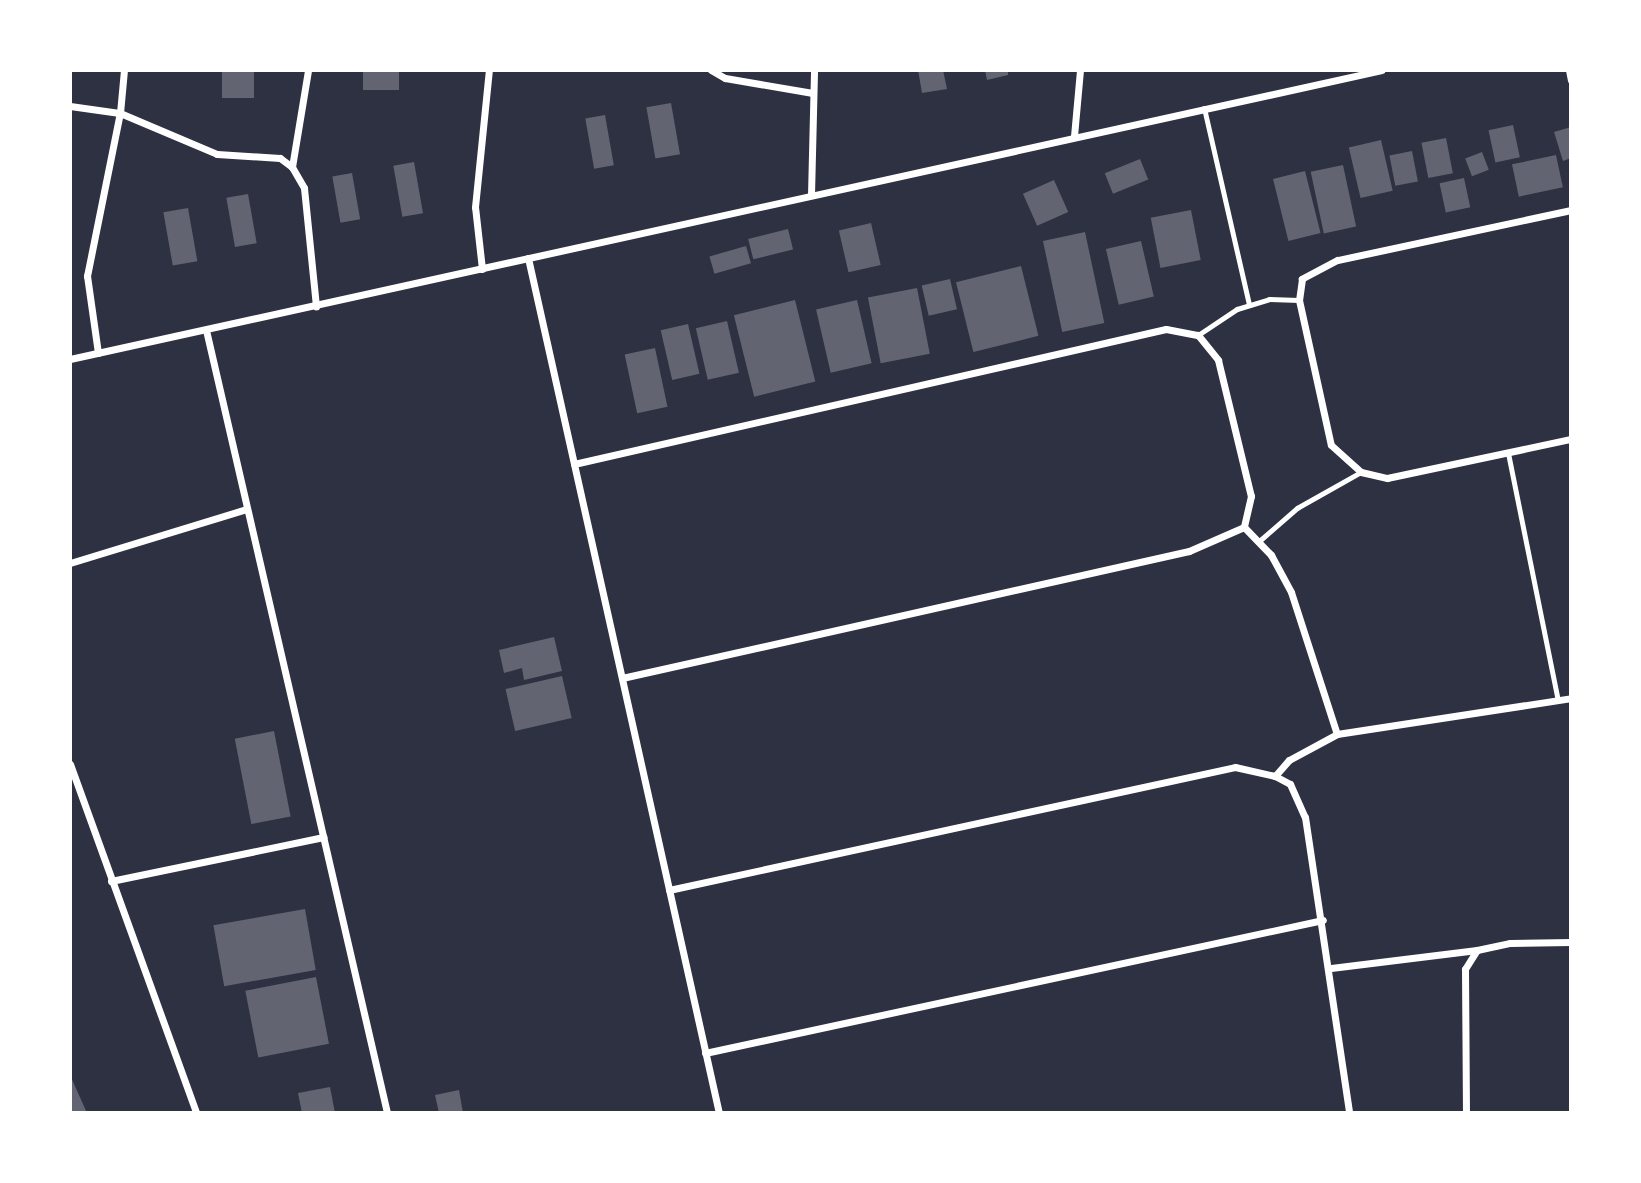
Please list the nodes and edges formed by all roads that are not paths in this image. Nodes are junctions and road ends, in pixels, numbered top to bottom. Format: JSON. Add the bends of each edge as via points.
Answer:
{"nodes":[{"id":1,"x":124,"y":70,"type":"edge"},
{"id":2,"x":308,"y":70,"type":"edge"},
{"id":3,"x":489,"y":70,"type":"edge"},
{"id":4,"x":711,"y":70,"type":"edge"},
{"id":5,"x":814,"y":70,"type":"edge"},
{"id":6,"x":1080,"y":70,"type":"edge"},
{"id":7,"x":1382,"y":70,"type":"edge"},
{"id":8,"x":1569,"y":70,"type":"edge"},
{"id":9,"x":1571,"y":80,"type":"edge"},
{"id":10,"x":813,"y":93,"type":"junction"},
{"id":11,"x":70,"y":106,"type":"edge"},
{"id":12,"x":1204,"y":108,"type":"junction"},
{"id":13,"x":120,"y":113,"type":"junction"},
{"id":14,"x":1074,"y":136,"type":"junction"},
{"id":15,"x":292,"y":167,"type":"junction"},
{"id":16,"x":811,"y":195,"type":"junction"},
{"id":17,"x":1571,"y":210,"type":"edge"},
{"id":18,"x":528,"y":258,"type":"junction"},
{"id":19,"x":482,"y":269,"type":"junction"},
{"id":20,"x":1299,"y":300,"type":"junction"},
{"id":21,"x":1249,"y":305,"type":"junction"},
{"id":22,"x":316,"y":306,"type":"junction"},
{"id":23,"x":206,"y":330,"type":"junction"},
{"id":24,"x":1198,"y":335,"type":"junction"},
{"id":25,"x":98,"y":353,"type":"junction"},
{"id":26,"x":70,"y":359,"type":"edge"},
{"id":27,"x":1571,"y":439,"type":"edge"},
{"id":28,"x":1508,"y":453,"type":"junction"},
{"id":29,"x":574,"y":464,"type":"junction"},
{"id":30,"x":1361,"y":472,"type":"junction"},
{"id":31,"x":247,"y":509,"type":"junction"},
{"id":32,"x":1244,"y":527,"type":"junction"},
{"id":33,"x":1258,"y":542,"type":"junction"},
{"id":34,"x":70,"y":563,"type":"edge"},
{"id":35,"x":621,"y":678,"type":"junction"},
{"id":36,"x":1571,"y":698,"type":"edge"},
{"id":37,"x":1558,"y":700,"type":"junction"},
{"id":38,"x":1337,"y":734,"type":"junction"},
{"id":39,"x":70,"y":764,"type":"edge"},
{"id":40,"x":1275,"y":776,"type":"junction"},
{"id":41,"x":323,"y":837,"type":"junction"},
{"id":42,"x":111,"y":881,"type":"junction"},
{"id":43,"x":668,"y":890,"type":"junction"},
{"id":44,"x":1323,"y":920,"type":"junction"},
{"id":45,"x":1571,"y":942,"type":"edge"},
{"id":46,"x":1477,"y":950,"type":"junction"},
{"id":47,"x":1331,"y":968,"type":"junction"},
{"id":48,"x":705,"y":1053,"type":"junction"},
{"id":49,"x":197,"y":1113,"type":"edge"},
{"id":50,"x":387,"y":1113,"type":"edge"},
{"id":51,"x":719,"y":1113,"type":"edge"},
{"id":52,"x":1349,"y":1113,"type":"edge"},
{"id":53,"x":1466,"y":1113,"type":"edge"}],
"edges":[{"from":1,"to":13,"type":"street"},
{"from":2,"to":15,"type":"street"},
{"from":3,"to":19,"type":"street","via":[[475,207]]},
{"from":4,"to":10,"type":"street","via":[[724,78]]},
{"from":5,"to":10,"type":"street"},
{"from":6,"to":14,"type":"street"},
{"from":7,"to":12,"type":"street"},
{"from":8,"to":9,"type":"street"},
{"from":10,"to":16,"type":"street"},
{"from":11,"to":13,"type":"street"},
{"from":12,"to":14,"type":"street"},
{"from":12,"to":21,"type":"lane"},
{"from":13,"to":15,"type":"street","via":[[217,154],[280,158]]},
{"from":13,"to":25,"type":"street","via":[[87,275]]},
{"from":14,"to":16,"type":"street"},
{"from":15,"to":22,"type":"street","via":[[304,188]]},
{"from":16,"to":18,"type":"street"},
{"from":17,"to":20,"type":"street","via":[[1337,260],[1302,279]]},
{"from":18,"to":19,"type":"street"},
{"from":18,"to":29,"type":"street"},
{"from":19,"to":22,"type":"street"},
{"from":20,"to":21,"type":"lane","via":[[1269,299]]},
{"from":20,"to":30,"type":"street","via":[[1331,445]]},
{"from":21,"to":24,"type":"lane"},
{"from":22,"to":23,"type":"street"},
{"from":23,"to":25,"type":"street"},
{"from":23,"to":31,"type":"street"},
{"from":24,"to":29,"type":"street","via":[[1166,329]]},
{"from":24,"to":32,"type":"street","via":[[1218,360],[1251,496]]},
{"from":25,"to":26,"type":"street"},
{"from":27,"to":28,"type":"street"},
{"from":28,"to":30,"type":"street","via":[[1387,478]]},
{"from":28,"to":37,"type":"lane"},
{"from":29,"to":35,"type":"street"},
{"from":30,"to":33,"type":"lane","via":[[1297,508]]},
{"from":31,"to":34,"type":"street"},
{"from":31,"to":41,"type":"street"},
{"from":32,"to":33,"type":"street"},
{"from":32,"to":35,"type":"street","via":[[1189,551]]},
{"from":33,"to":38,"type":"street","via":[[1271,555],[1291,592]]},
{"from":35,"to":43,"type":"street"},
{"from":36,"to":37,"type":"street"},
{"from":37,"to":38,"type":"street"},
{"from":38,"to":40,"type":"street","via":[[1289,760]]},
{"from":39,"to":42,"type":"street"},
{"from":40,"to":43,"type":"street","via":[[1235,768]]},
{"from":40,"to":44,"type":"street","via":[[1290,784],[1305,817]]},
{"from":41,"to":42,"type":"street"},
{"from":41,"to":50,"type":"street"},
{"from":42,"to":49,"type":"street"},
{"from":43,"to":48,"type":"street"},
{"from":44,"to":47,"type":"street"},
{"from":44,"to":48,"type":"street"},
{"from":45,"to":46,"type":"street","via":[[1510,943]]},
{"from":46,"to":47,"type":"street"},
{"from":46,"to":53,"type":"street","via":[[1465,969]]},
{"from":47,"to":52,"type":"street"},
{"from":48,"to":51,"type":"street"}]}
